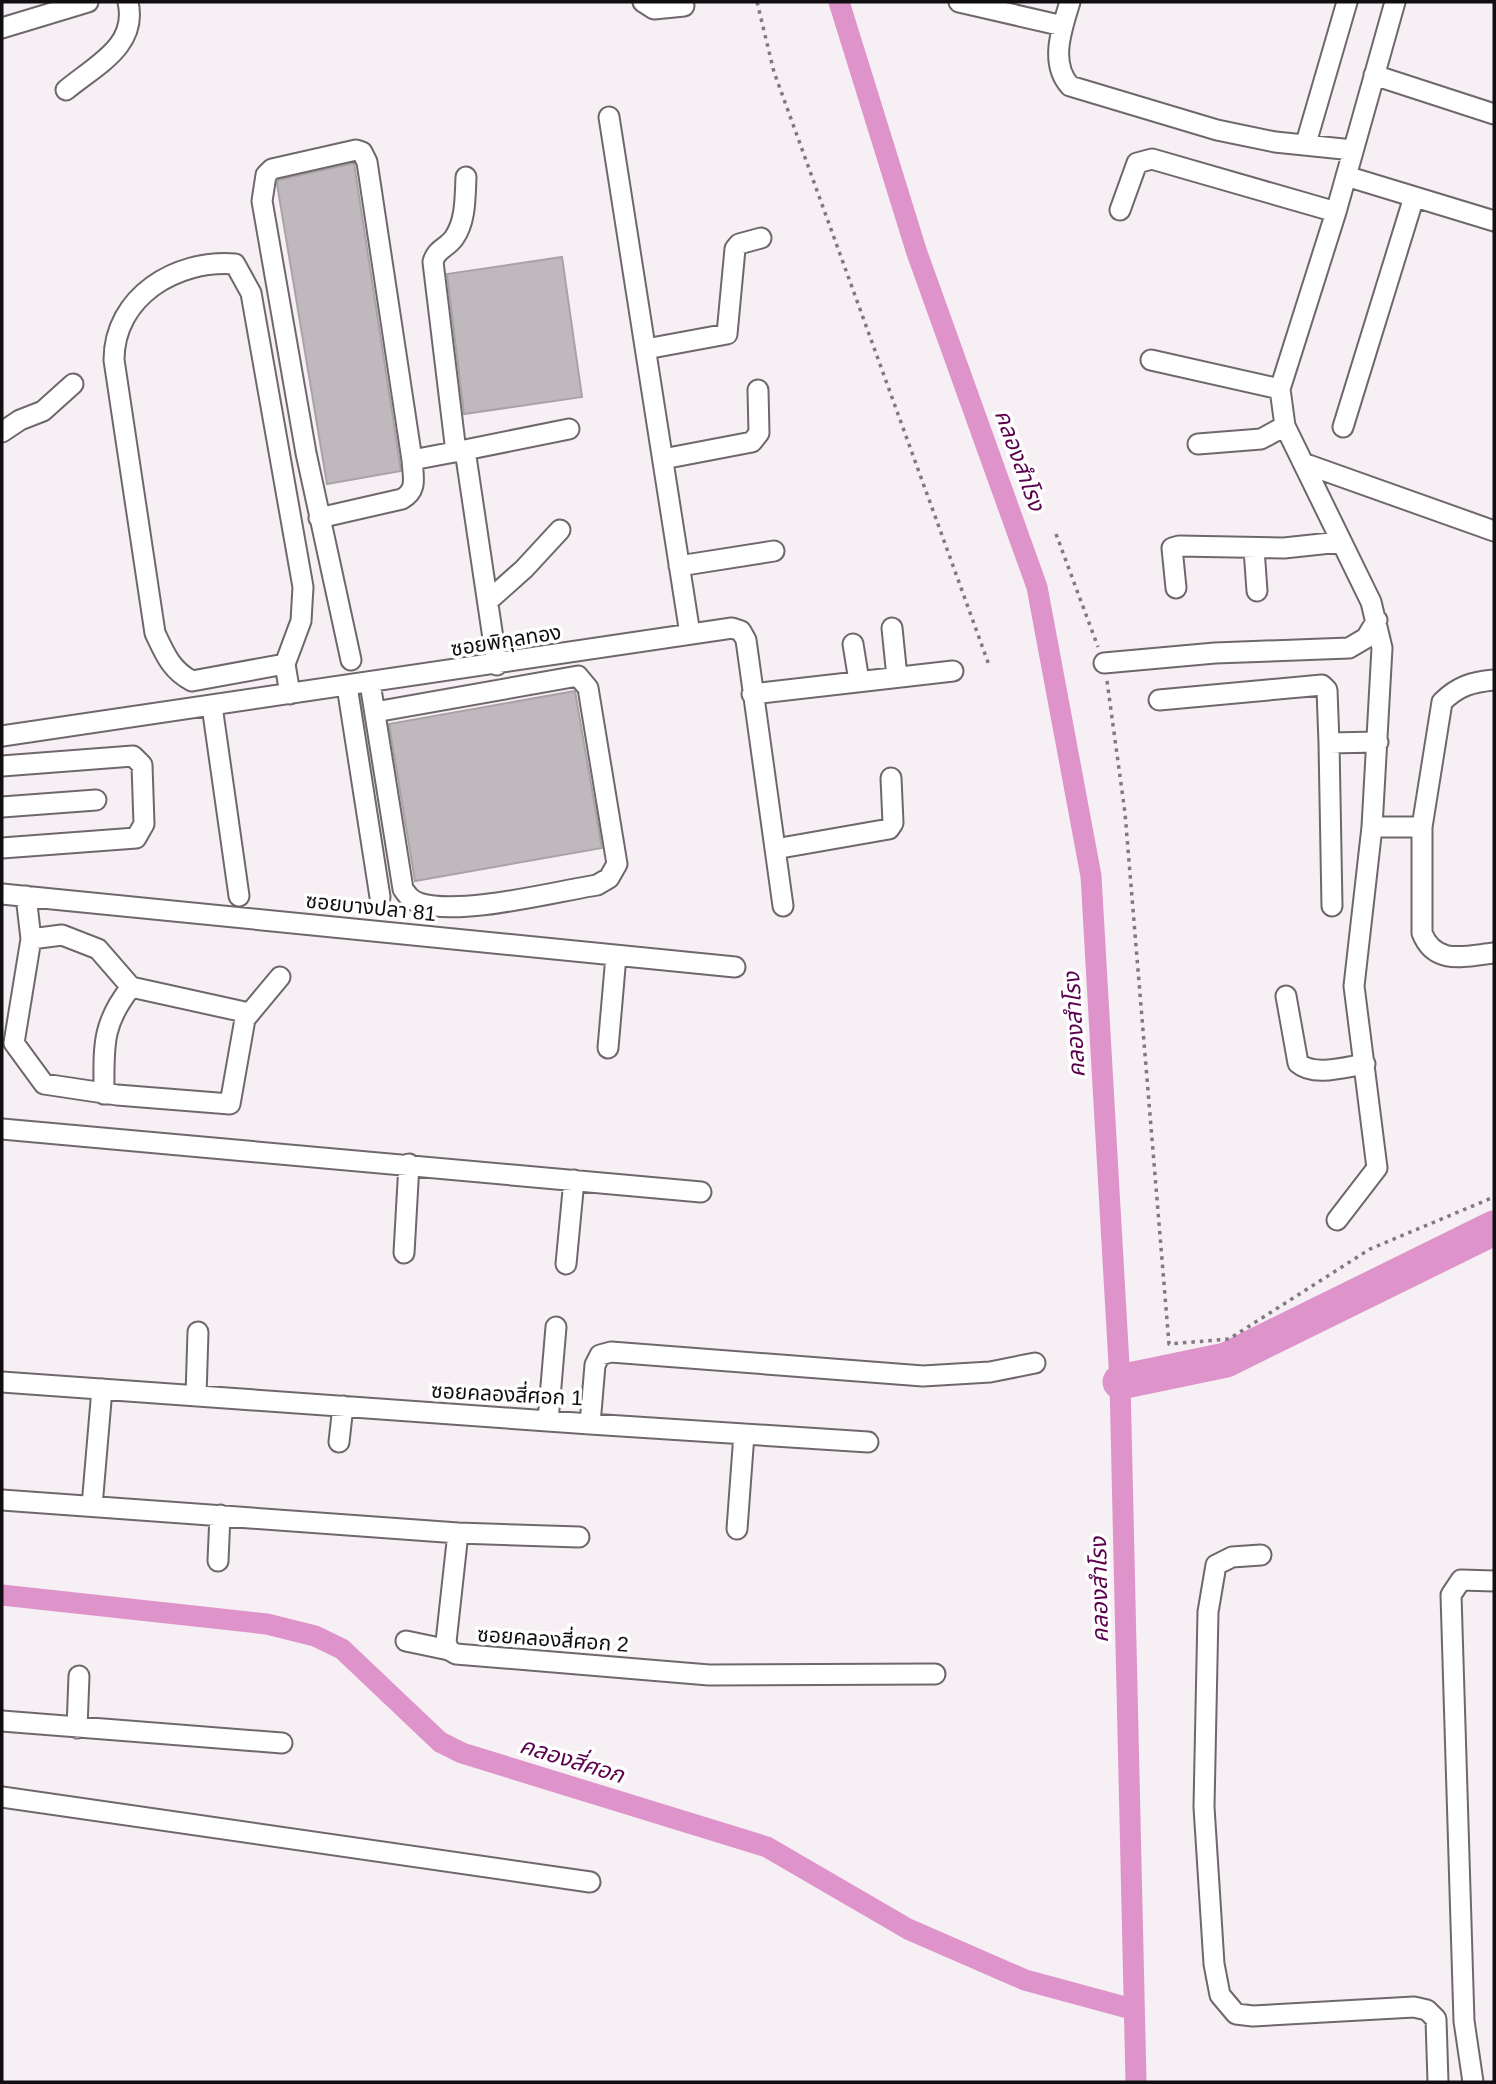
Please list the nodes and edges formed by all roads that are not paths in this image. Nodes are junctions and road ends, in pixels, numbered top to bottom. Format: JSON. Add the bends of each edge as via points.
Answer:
{"nodes":[{"id":1,"x":88,"y":2,"type":"edge"},
{"id":2,"x":128,"y":2,"type":"edge"},
{"id":3,"x":643,"y":2,"type":"edge"},
{"id":4,"x":959,"y":2,"type":"edge"},
{"id":5,"x":1070,"y":2,"type":"edge"},
{"id":6,"x":1347,"y":2,"type":"edge"},
{"id":7,"x":1395,"y":2,"type":"edge"},
{"id":8,"x":684,"y":6,"type":"dead end"},
{"id":9,"x":1063,"y":26,"type":"junction"},
{"id":10,"x":2,"y":28,"type":"edge"},
{"id":11,"x":1374,"y":75,"type":"junction"},
{"id":12,"x":66,"y":90,"type":"dead end"},
{"id":13,"x":1494,"y":114,"type":"edge"},
{"id":14,"x":609,"y":117,"type":"dead end"},
{"id":15,"x":1306,"y":143,"type":"junction"},
{"id":16,"x":1353,"y":150,"type":"junction"},
{"id":17,"x":1346,"y":176,"type":"junction"},
{"id":18,"x":466,"y":177,"type":"dead end"},
{"id":19,"x":1414,"y":197,"type":"junction"},
{"id":20,"x":1120,"y":209,"type":"dead end"},
{"id":21,"x":1336,"y":212,"type":"junction"},
{"id":22,"x":1494,"y":221,"type":"edge"},
{"id":23,"x":761,"y":239,"type":"dead end"},
{"id":24,"x":646,"y":349,"type":"junction"},
{"id":25,"x":1151,"y":360,"type":"dead end"},
{"id":26,"x":73,"y":384,"type":"dead end"},
{"id":27,"x":1280,"y":389,"type":"junction"},
{"id":28,"x":758,"y":390,"type":"dead end"},
{"id":29,"x":1285,"y":426,"type":"junction"},
{"id":30,"x":1343,"y":426,"type":"dead end"},
{"id":31,"x":569,"y":429,"type":"dead end"},
{"id":32,"x":2,"y":432,"type":"edge"},
{"id":33,"x":1198,"y":444,"type":"dead end"},
{"id":34,"x":460,"y":451,"type":"junction"},
{"id":35,"x":663,"y":459,"type":"junction"},
{"id":36,"x":412,"y":460,"type":"junction"},
{"id":37,"x":1303,"y":463,"type":"junction"},
{"id":38,"x":319,"y":518,"type":"junction"},
{"id":39,"x":560,"y":530,"type":"dead end"},
{"id":40,"x":1494,"y":531,"type":"edge"},
{"id":41,"x":1340,"y":541,"type":"junction"},
{"id":42,"x":1254,"y":549,"type":"junction"},
{"id":43,"x":774,"y":551,"type":"dead end"},
{"id":44,"x":679,"y":566,"type":"junction"},
{"id":45,"x":1175,"y":588,"type":"dead end"},
{"id":46,"x":1257,"y":591,"type":"dead end"},
{"id":47,"x":488,"y":601,"type":"junction"},
{"id":48,"x":1377,"y":620,"type":"junction"},
{"id":49,"x":892,"y":628,"type":"dead end"},
{"id":50,"x":690,"y":634,"type":"junction"},
{"id":51,"x":853,"y":644,"type":"dead end"},
{"id":52,"x":1104,"y":663,"type":"road end"},
{"id":53,"x":285,"y":664,"type":"junction"},
{"id":54,"x":497,"y":665,"type":"junction"},
{"id":55,"x":953,"y":671,"type":"dead end"},
{"id":56,"x":897,"y":677,"type":"junction"},
{"id":57,"x":356,"y":678,"type":"junction"},
{"id":58,"x":1494,"y":680,"type":"edge"},
{"id":59,"x":859,"y":681,"type":"junction"},
{"id":60,"x":290,"y":694,"type":"junction"},
{"id":61,"x":752,"y":694,"type":"junction"},
{"id":62,"x":1158,"y":700,"type":"dead end"},
{"id":63,"x":212,"y":706,"type":"junction"},
{"id":64,"x":375,"y":712,"type":"junction"},
{"id":65,"x":2,"y":736,"type":"edge"},
{"id":66,"x":1378,"y":742,"type":"junction"},
{"id":67,"x":1329,"y":744,"type":"junction"},
{"id":68,"x":2,"y":766,"type":"edge"},
{"id":69,"x":891,"y":779,"type":"dead end"},
{"id":70,"x":96,"y":800,"type":"dead end"},
{"id":71,"x":2,"y":807,"type":"edge"},
{"id":72,"x":1372,"y":827,"type":"junction"},
{"id":73,"x":1422,"y":827,"type":"junction"},
{"id":74,"x":2,"y":848,"type":"edge"},
{"id":75,"x":775,"y":849,"type":"junction"},
{"id":76,"x":2,"y":894,"type":"edge"},
{"id":77,"x":26,"y":896,"type":"junction"},
{"id":78,"x":239,"y":896,"type":"dead end"},
{"id":79,"x":380,"y":897,"type":"dead end"},
{"id":80,"x":783,"y":906,"type":"dead end"},
{"id":81,"x":1332,"y":906,"type":"dead end"},
{"id":82,"x":31,"y":939,"type":"junction"},
{"id":83,"x":1494,"y":953,"type":"edge"},
{"id":84,"x":616,"y":956,"type":"junction"},
{"id":85,"x":735,"y":967,"type":"dead end"},
{"id":86,"x":281,"y":977,"type":"dead end"},
{"id":87,"x":131,"y":987,"type":"junction"},
{"id":88,"x":1286,"y":996,"type":"dead end"},
{"id":89,"x":249,"y":1013,"type":"junction"},
{"id":90,"x":608,"y":1048,"type":"dead end"},
{"id":91,"x":1365,"y":1065,"type":"junction"},
{"id":92,"x":104,"y":1094,"type":"junction"},
{"id":93,"x":2,"y":1129,"type":"edge"},
{"id":94,"x":409,"y":1164,"type":"junction"},
{"id":95,"x":574,"y":1180,"type":"junction"},
{"id":96,"x":701,"y":1192,"type":"dead end"},
{"id":97,"x":1336,"y":1220,"type":"dead end"},
{"id":98,"x":404,"y":1253,"type":"dead end"},
{"id":99,"x":566,"y":1264,"type":"dead end"},
{"id":100,"x":556,"y":1327,"type":"dead end"},
{"id":101,"x":198,"y":1332,"type":"dead end"},
{"id":102,"x":1035,"y":1363,"type":"dead end"},
{"id":103,"x":2,"y":1382,"type":"edge"},
{"id":104,"x":102,"y":1389,"type":"junction"},
{"id":105,"x":196,"y":1396,"type":"junction"},
{"id":106,"x":343,"y":1406,"type":"junction"},
{"id":107,"x":548,"y":1421,"type":"junction"},
{"id":108,"x":590,"y":1424,"type":"junction"},
{"id":109,"x":744,"y":1434,"type":"junction"},
{"id":110,"x":339,"y":1442,"type":"dead end"},
{"id":111,"x":868,"y":1442,"type":"dead end"},
{"id":112,"x":2,"y":1500,"type":"edge"},
{"id":113,"x":92,"y":1506,"type":"junction"},
{"id":114,"x":220,"y":1516,"type":"junction"},
{"id":115,"x":737,"y":1530,"type":"dead end"},
{"id":116,"x":457,"y":1533,"type":"junction"},
{"id":117,"x":579,"y":1537,"type":"dead end"},
{"id":118,"x":1261,"y":1555,"type":"dead end"},
{"id":119,"x":218,"y":1561,"type":"dead end"},
{"id":120,"x":1494,"y":1581,"type":"edge"},
{"id":121,"x":406,"y":1641,"type":"dead end"},
{"id":122,"x":449,"y":1650,"type":"junction"},
{"id":123,"x":935,"y":1674,"type":"dead end"},
{"id":124,"x":79,"y":1676,"type":"dead end"},
{"id":125,"x":2,"y":1721,"type":"edge"},
{"id":126,"x":77,"y":1728,"type":"junction"},
{"id":127,"x":282,"y":1743,"type":"dead end"},
{"id":128,"x":2,"y":1797,"type":"edge"},
{"id":129,"x":590,"y":1882,"type":"dead end"},
{"id":130,"x":1438,"y":2082,"type":"edge"},
{"id":131,"x":1473,"y":2082,"type":"edge"}],
"edges":[{"from":1,"to":10,"type":"street"},
{"from":2,"to":12,"type":"street","via":[[131,28],[122,44]]},
{"from":3,"to":8,"type":"street","via":[[654,9]]},
{"from":4,"to":9,"type":"street"},
{"from":5,"to":9,"type":"street"},
{"from":6,"to":15,"type":"street"},
{"from":7,"to":11,"type":"street"},
{"from":9,"to":15,"type":"street","via":[[1060,69],[1070,86],[1217,130]]},
{"from":11,"to":13,"type":"street"},
{"from":11,"to":16,"type":"street"},
{"from":14,"to":24,"type":"street"},
{"from":15,"to":16,"type":"street"},
{"from":16,"to":17,"type":"street"},
{"from":17,"to":19,"type":"street"},
{"from":17,"to":21,"type":"street"},
{"from":18,"to":34,"type":"street","via":[[459,227],[433,262]]},
{"from":19,"to":22,"type":"street"},
{"from":19,"to":30,"type":"street"},
{"from":20,"to":21,"type":"street","via":[[1137,163],[1152,159]]},
{"from":21,"to":27,"type":"street"},
{"from":23,"to":24,"type":"street","via":[[735,249],[727,334]]},
{"from":24,"to":35,"type":"street"},
{"from":25,"to":27,"type":"street"},
{"from":26,"to":32,"type":"street","via":[[43,411]]},
{"from":27,"to":29,"type":"street"},
{"from":28,"to":35,"type":"street","via":[[759,433],[752,442]]},
{"from":29,"to":33,"type":"street","via":[[1261,439]]},
{"from":29,"to":37,"type":"street"},
{"from":31,"to":34,"type":"street"},
{"from":34,"to":36,"type":"street"},
{"from":34,"to":47,"type":"street"},
{"from":35,"to":44,"type":"street"},
{"from":36,"to":38,"type":"street","via":[[411,494]]},
{"from":36,"to":38,"type":"street","via":[[365,156],[356,150],[272,169],[263,186],[262,201]]},
{"from":37,"to":40,"type":"street"},
{"from":37,"to":41,"type":"street"},
{"from":38,"to":57,"type":"street"},
{"from":39,"to":47,"type":"street"},
{"from":41,"to":42,"type":"street"},
{"from":41,"to":48,"type":"street"},
{"from":42,"to":45,"type":"street","via":[[1172,548]]},
{"from":42,"to":46,"type":"street"},
{"from":43,"to":44,"type":"street"},
{"from":44,"to":50,"type":"street"},
{"from":47,"to":54,"type":"street"},
{"from":48,"to":52,"type":"street","via":[[1366,638],[1349,648]]},
{"from":48,"to":66,"type":"street","via":[[1382,648]]},
{"from":49,"to":56,"type":"street"},
{"from":50,"to":54,"type":"street","name":"ซอยพิกุลทอง"},
{"from":50,"to":61,"type":"street","name":"ซอยพิกุลทอง","via":[[732,628],[741,631]]},
{"from":51,"to":59,"type":"street"},
{"from":53,"to":53,"type":"street","via":[[301,621],[303,587],[251,293],[235,264],[169,274],[147,289],[114,341],[155,633],[169,662],[192,681]]},
{"from":53,"to":60,"type":"street"},
{"from":54,"to":57,"type":"street","name":"ซอยพิกุลทอง"},
{"from":55,"to":56,"type":"street"},
{"from":56,"to":59,"type":"street"},
{"from":57,"to":60,"type":"street","name":"ซอยพิกุลทอง"},
{"from":57,"to":64,"type":"street"},
{"from":57,"to":79,"type":"street"},
{"from":58,"to":73,"type":"street","via":[[1471,682],[1442,702]]},
{"from":59,"to":61,"type":"street"},
{"from":60,"to":63,"type":"street","name":"ซอยพิกุลทอง"},
{"from":61,"to":75,"type":"street","name":"ซอยพิกุลทอง"},
{"from":62,"to":67,"type":"street","via":[[1322,685],[1327,690]]},
{"from":63,"to":65,"type":"street","name":"ซอยพิกุลทอง"},
{"from":63,"to":78,"type":"street"},
{"from":64,"to":64,"type":"street","via":[[403,889],[409,898],[444,906],[471,905],[597,885],[614,872],[617,864],[588,688],[578,676]]},
{"from":66,"to":67,"type":"street"},
{"from":66,"to":72,"type":"street"},
{"from":67,"to":81,"type":"street"},
{"from":68,"to":74,"type":"street","via":[[133,757],[142,765],[144,824],[136,838]]},
{"from":69,"to":75,"type":"street","via":[[893,823],[889,829]]},
{"from":70,"to":71,"type":"street"},
{"from":72,"to":73,"type":"street"},
{"from":72,"to":91,"type":"street","via":[[1355,968]]},
{"from":73,"to":83,"type":"street","via":[[1422,933],[1428,947],[1441,956]]},
{"from":75,"to":80,"type":"street","name":"ซอยพิกุลทอง"},
{"from":76,"to":77,"type":"street","name":"ซอยบางปลา 81"},
{"from":77,"to":82,"type":"street"},
{"from":77,"to":84,"type":"street","name":"ซอยบางปลา 81"},
{"from":82,"to":87,"type":"street","via":[[62,935],[98,949]]},
{"from":82,"to":92,"type":"street","via":[[15,1043],[44,1084]]},
{"from":84,"to":85,"type":"street","name":"ซอยบางปลา 81"},
{"from":84,"to":90,"type":"street"},
{"from":86,"to":89,"type":"street"},
{"from":87,"to":89,"type":"street"},
{"from":87,"to":92,"type":"street","via":[[113,1009],[104,1046]]},
{"from":88,"to":91,"type":"street","via":[[1297,1063],[1315,1070]]},
{"from":89,"to":92,"type":"street","via":[[230,1104]]},
{"from":91,"to":97,"type":"street","via":[[1377,1168]]},
{"from":93,"to":94,"type":"street"},
{"from":94,"to":95,"type":"street"},
{"from":94,"to":98,"type":"street"},
{"from":95,"to":96,"type":"street"},
{"from":95,"to":99,"type":"street"},
{"from":100,"to":107,"type":"street"},
{"from":101,"to":105,"type":"street"},
{"from":102,"to":108,"type":"street","name":"ซอยคลองสี่ศอก 1","via":[[990,1372],[923,1376],[611,1352],[600,1355],[595,1365]]},
{"from":103,"to":104,"type":"street","name":"ซอยคลองสี่ศอก 1"},
{"from":104,"to":105,"type":"street","name":"ซอยคลองสี่ศอก 1"},
{"from":104,"to":113,"type":"street"},
{"from":105,"to":106,"type":"street","name":"ซอยคลองสี่ศอก 1"},
{"from":106,"to":107,"type":"street","name":"ซอยคลองสี่ศอก 1"},
{"from":106,"to":110,"type":"street"},
{"from":107,"to":108,"type":"street","name":"ซอยคลองสี่ศอก 1"},
{"from":108,"to":109,"type":"street"},
{"from":109,"to":111,"type":"street"},
{"from":109,"to":115,"type":"street"},
{"from":112,"to":113,"type":"street"},
{"from":113,"to":114,"type":"street"},
{"from":114,"to":116,"type":"street"},
{"from":114,"to":119,"type":"street"},
{"from":116,"to":117,"type":"street"},
{"from":116,"to":122,"type":"street","name":"ซอยคลองสี่ศอก 2","via":[[446,1642]]},
{"from":118,"to":130,"type":"street","via":[[1232,1557],[1216,1564],[1208,1612],[1204,1807],[1220,1995],[1236,2014],[1253,2017],[1414,2007],[1427,2010],[1436,2019]]},
{"from":120,"to":131,"type":"street","via":[[1461,1580],[1451,1595],[1464,2021]]},
{"from":121,"to":122,"type":"street"},
{"from":122,"to":123,"type":"street","name":"ซอยคลองสี่ศอก 2","via":[[709,1675]]},
{"from":124,"to":126,"type":"street"},
{"from":125,"to":126,"type":"street"},
{"from":126,"to":127,"type":"street"},
{"from":128,"to":129,"type":"street"}]}
